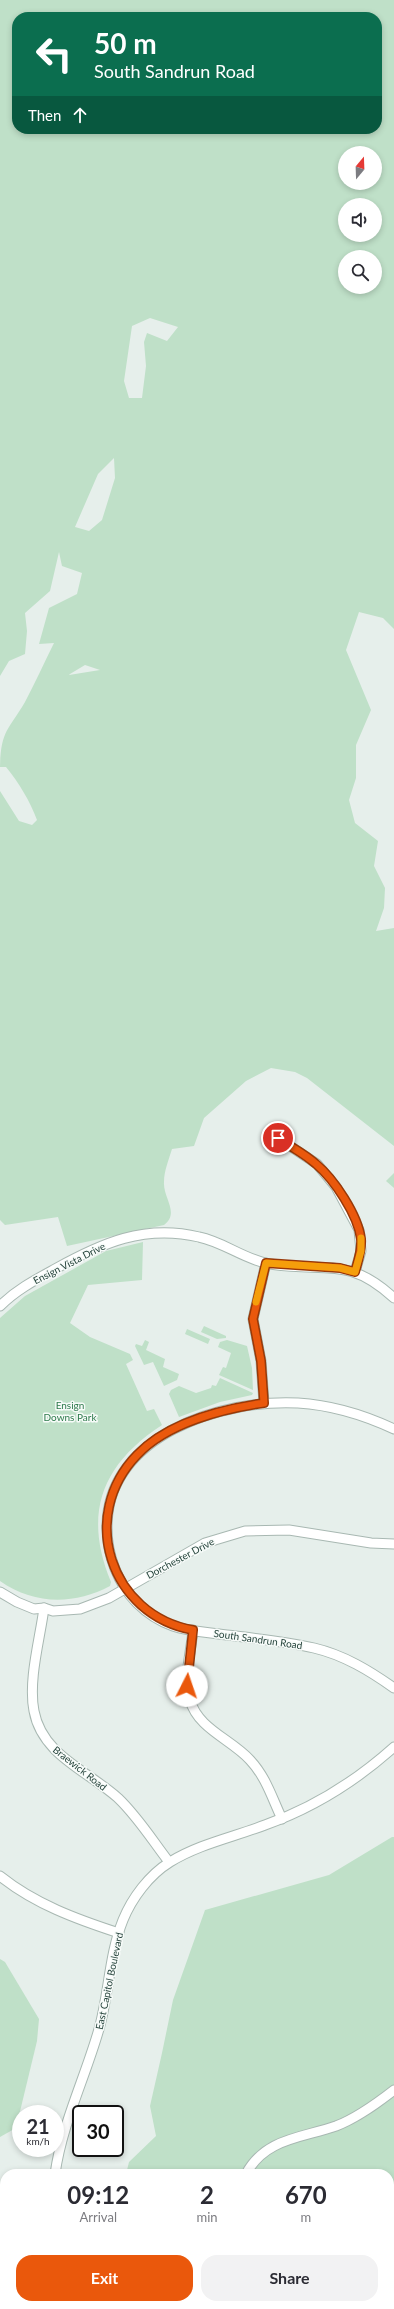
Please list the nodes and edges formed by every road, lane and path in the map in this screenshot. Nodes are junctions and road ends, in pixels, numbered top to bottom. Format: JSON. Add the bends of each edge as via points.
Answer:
{"nodes":[{"id":1,"x":278,"y":1138,"type":"dead end"},
{"id":2,"x":266,"y":1263,"type":"junction"},
{"id":3,"x":355,"y":1272,"type":"junction"},
{"id":4,"x":394,"y":1298,"type":"edge"},
{"id":5,"x":2,"y":1301,"type":"edge"},
{"id":6,"x":264,"y":1403,"type":"junction"},
{"id":7,"x":394,"y":1430,"type":"edge"},
{"id":8,"x":394,"y":1544,"type":"edge"},
{"id":9,"x":125,"y":1588,"type":"junction"},
{"id":10,"x":0,"y":1592,"type":"edge"},
{"id":11,"x":44,"y":1608,"type":"junction"},
{"id":12,"x":193,"y":1630,"type":"junction"},
{"id":13,"x":394,"y":1688,"type":"edge"},
{"id":14,"x":394,"y":1747,"type":"edge"},
{"id":15,"x":282,"y":1819,"type":"junction"},
{"id":16,"x":169,"y":1862,"type":"junction"},
{"id":17,"x":0,"y":1876,"type":"edge"},
{"id":18,"x":119,"y":1933,"type":"junction"},
{"id":19,"x":394,"y":2090,"type":"edge"},
{"id":20,"x":56,"y":2169,"type":"edge"},
{"id":21,"x":249,"y":2169,"type":"edge"}],
"edges":[{"from":1,"to":3,"type":"street","via":[[324,1171],[353,1216],[361,1244]]},
{"from":2,"to":3,"type":"street","name":"Ensign Vista Drive","via":[[340,1268]]},
{"from":2,"to":5,"type":"street","name":"Ensign Vista Drive","via":[[200,1237],[171,1233],[143,1234],[116,1239],[91,1249]]},
{"from":2,"to":6,"type":"street","via":[[253,1319],[262,1367]]},
{"from":3,"to":4,"type":"street","name":"Ensign Vista Drive","via":[[376,1282]]},
{"from":6,"to":7,"type":"street","name":"South Sandrun Road","via":[[299,1403],[333,1408]]},
{"from":6,"to":9,"type":"street","name":"South Sandrun Road","via":[[202,1417],[163,1435],[141,1450],[124,1471],[114,1491],[107,1518],[108,1545]]},
{"from":8,"to":9,"type":"street","name":"Dorchester Drive","via":[[289,1530],[245,1531],[205,1543]]},
{"from":9,"to":11,"type":"street","name":"Dorchester Drive","via":[[109,1598],[80,1609],[52,1611]]},
{"from":9,"to":12,"type":"street","name":"South Sandrun Road","via":[[137,1603],[156,1618],[174,1627]]},
{"from":10,"to":11,"type":"street","name":"Dorchester Drive","via":[[25,1606],[34,1609]]},
{"from":11,"to":16,"type":"street","name":"Braewick Road","via":[[32,1693],[34,1711],[41,1731],[48,1743],[62,1756],[108,1789],[127,1807]]},
{"from":12,"to":13,"type":"street","name":"South Sandrun Road","via":[[316,1648],[354,1663]]},
{"from":12,"to":15,"type":"street","via":[[187,1678],[191,1705],[203,1723],[244,1753],[255,1765]]},
{"from":14,"to":15,"type":"street","name":"East Capitol Boulevard","via":[[342,1787]]},
{"from":15,"to":16,"type":"street","name":"East Capitol Boulevard","via":[[194,1849]]},
{"from":16,"to":18,"type":"street","name":"East Capitol Boulevard","via":[[138,1894]]},
{"from":17,"to":18,"type":"street","via":[[55,1910]]},
{"from":18,"to":20,"type":"street","name":"East Capitol Boulevard","via":[[99,2028],[62,2138]]},
{"from":19,"to":21,"type":"street","via":[[341,2123],[292,2137],[273,2146],[257,2158]]}]}
